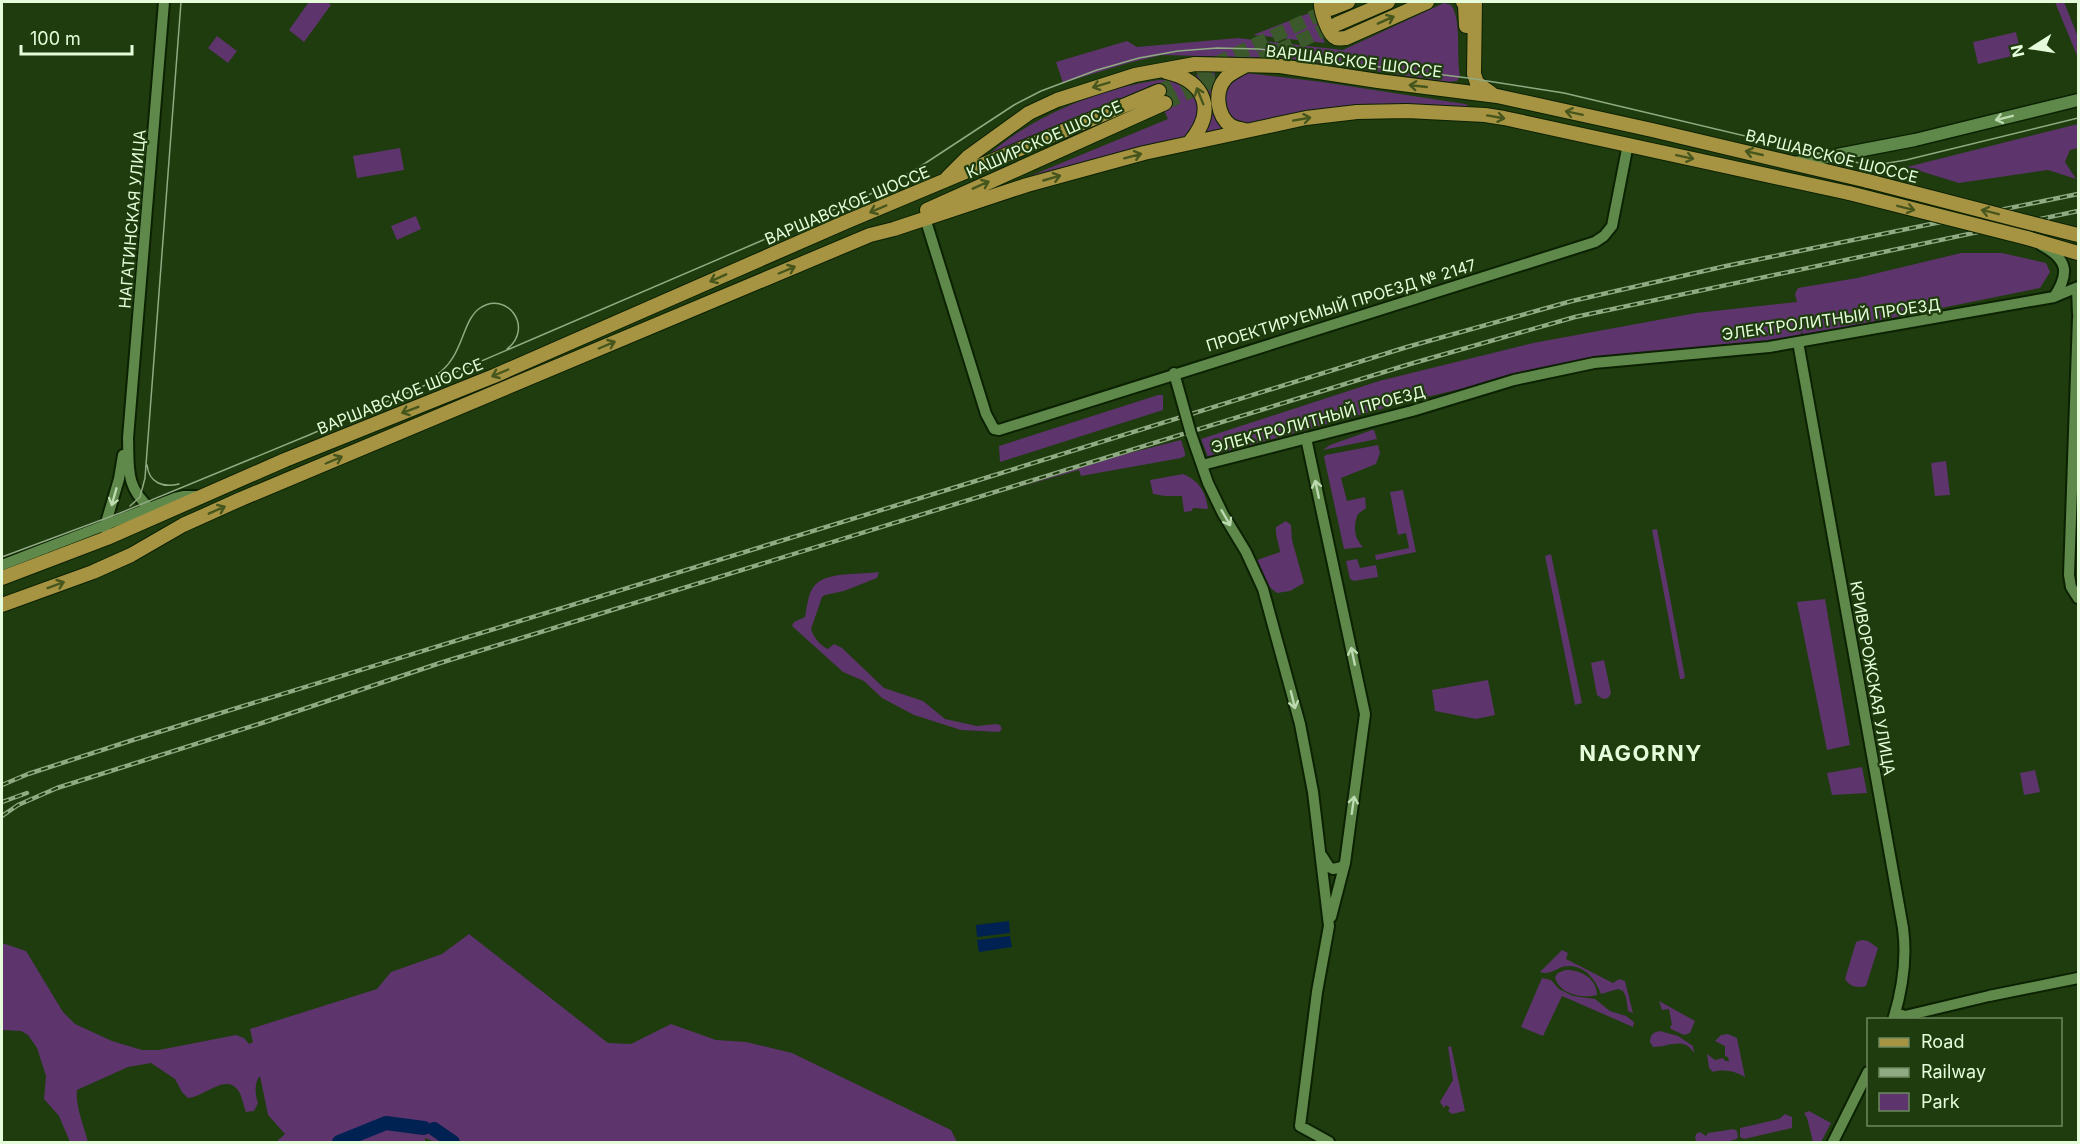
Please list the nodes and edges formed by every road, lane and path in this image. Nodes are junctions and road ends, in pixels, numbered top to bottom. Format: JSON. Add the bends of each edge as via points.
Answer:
{"nodes":[{"id":1,"x":164,"y":2,"type":"edge"},
{"id":2,"x":1348,"y":2,"type":"edge"},
{"id":3,"x":1388,"y":2,"type":"edge"},
{"id":4,"x":1427,"y":2,"type":"edge"},
{"id":5,"x":1463,"y":2,"type":"edge"},
{"id":6,"x":1475,"y":2,"type":"edge"},
{"id":7,"x":1326,"y":5,"type":"edge"},
{"id":8,"x":1337,"y":24,"type":"tunnel mouth"},
{"id":9,"x":1247,"y":66,"type":"junction"},
{"id":10,"x":1158,"y":70,"type":"junction"},
{"id":11,"x":1444,"y":89,"type":"junction"},
{"id":12,"x":1497,"y":96,"type":"junction"},
{"id":13,"x":2079,"y":99,"type":"edge"},
{"id":14,"x":1245,"y":130,"type":"junction"},
{"id":15,"x":1189,"y":143,"type":"junction"},
{"id":16,"x":1628,"y":144,"type":"junction"},
{"id":17,"x":1795,"y":163,"type":"junction"},
{"id":18,"x":945,"y":181,"type":"junction"},
{"id":19,"x":925,"y":218,"type":"junction"},
{"id":20,"x":870,"y":235,"type":"junction"},
{"id":21,"x":2079,"y":235,"type":"edge"},
{"id":22,"x":2029,"y":239,"type":"junction"},
{"id":23,"x":2079,"y":253,"type":"edge"},
{"id":24,"x":2078,"y":288,"type":"edge"},
{"id":25,"x":2054,"y":297,"type":"junction"},
{"id":26,"x":2079,"y":316,"type":"edge"},
{"id":27,"x":1797,"y":342,"type":"junction"},
{"id":28,"x":1174,"y":373,"type":"junction"},
{"id":29,"x":128,"y":438,"type":"junction"},
{"id":30,"x":1306,"y":438,"type":"junction"},
{"id":31,"x":1202,"y":465,"type":"junction"},
{"id":32,"x":199,"y":496,"type":"junction"},
{"id":33,"x":151,"y":509,"type":"junction"},
{"id":34,"x":106,"y":532,"type":"junction"},
{"id":35,"x":2,"y":566,"type":"edge"},
{"id":36,"x":2,"y":578,"type":"edge"},
{"id":37,"x":2079,"y":598,"type":"edge"},
{"id":38,"x":2,"y":605,"type":"edge"},
{"id":39,"x":1320,"y":853,"type":"junction"},
{"id":40,"x":1345,"y":863,"type":"junction"},
{"id":41,"x":1329,"y":926,"type":"junction"},
{"id":42,"x":2079,"y":978,"type":"edge"},
{"id":43,"x":1894,"y":1016,"type":"edge"},
{"id":44,"x":1867,"y":1076,"type":"edge"},
{"id":45,"x":1329,"y":1143,"type":"edge"},
{"id":46,"x":1833,"y":1143,"type":"edge"}],
"edges":[{"from":1,"to":29,"type":"street","name":"НАГАТИНСКАЯ УЛИЦА"},
{"from":2,"to":7,"type":"main road"},
{"from":3,"to":8,"type":"main road"},
{"from":7,"to":4,"type":"main road","one_way":true,"via":[[1321,11],[1337,39]]},
{"from":5,"to":11,"type":"main road","via":[[1467,14],[1465,78],[1458,87]]},
{"from":6,"to":12,"type":"main road","via":[[1474,74],[1477,83]]},
{"from":9,"to":10,"type":"main road","name":"ВАРШАВСКОЕ ШОССЕ","via":[[1196,64]]},
{"from":11,"to":9,"type":"main road","name":"ВАРШАВСКОЕ ШОССЕ","one_way":true,"via":[[1280,66]]},
{"from":9,"to":14,"type":"main road","via":[[1224,80],[1218,102],[1227,122]]},
{"from":15,"to":10,"type":"main road","one_way":true,"via":[[1198,133],[1204,100],[1196,86],[1182,76]]},
{"from":10,"to":18,"type":"main road","name":"ВАРШАВСКОЕ ШОССЕ","one_way":true,"via":[[1071,94],[1029,113],[968,157]]},
{"from":11,"to":12,"type":"main road","name":"ВАРШАВСКОЕ ШОССЕ"},
{"from":17,"to":12,"type":"main road","name":"ВАРШАВСКОЕ ШОССЕ","one_way":true},
{"from":13,"to":17,"type":"main road","one_way":true,"via":[[1915,140]]},
{"from":14,"to":15,"type":"main road","name":"ВАРШАВСКОЕ ШОССЕ"},
{"from":14,"to":16,"type":"main road","name":"ВАРШАВСКОЕ ШОССЕ","one_way":true,"via":[[1337,114],[1407,111],[1485,115]]},
{"from":19,"to":15,"type":"main road","name":"ВАРШАВСКОЕ ШОССЕ","one_way":true,"via":[[1076,171]]},
{"from":16,"to":22,"type":"main road","name":"ВАРШАВСКОЕ ШОССЕ","one_way":true,"bridge":true,"via":[[1849,193]]},
{"from":16,"to":28,"type":"street","name":"ПРОЕКТИРУЕМЫЙ ПРОЕЗД № 2147","via":[[1612,226],[1595,242]]},
{"from":21,"to":17,"type":"main road","name":"ВАРШАВСКОЕ ШОССЕ","one_way":true,"bridge":true},
{"from":20,"to":18,"type":"main road","name":"КАШИРСКОЕ ШОССЕ","one_way":true,"via":[[1162,97]]},
{"from":18,"to":32,"type":"main road","name":"ВАРШАВСКОЕ ШОССЕ","one_way":true,"via":[[494,376]]},
{"from":19,"to":20,"type":"main road","name":"ВАРШАВСКОЕ ШОССЕ"},
{"from":19,"to":28,"type":"street","name":"ПРОЕКТИРУЕМЫЙ ПРОЕЗД № 2147","via":[[994,429],[1010,428]]},
{"from":38,"to":20,"type":"main road","name":"ВАРШАВСКОЕ ШОССЕ","one_way":true,"via":[[93,572],[241,499]]},
{"from":22,"to":23,"type":"main road","name":"ВАРШАВСКОЕ ШОССЕ"},
{"from":22,"to":25,"type":"street","via":[[2049,250],[2064,265],[2064,280]]},
{"from":24,"to":25,"type":"street","name":"ЭЛЕКТРОЛИТНЫЙ ПРОЕЗД"},
{"from":24,"to":26,"type":"street"},
{"from":25,"to":27,"type":"street","name":"ЭЛЕКТРОЛИТНЫЙ ПРОЕЗД"},
{"from":26,"to":37,"type":"street","via":[[2069,575]]},
{"from":27,"to":30,"type":"street","name":"ЭЛЕКТРОЛИТНЫЙ ПРОЕЗД","via":[[1594,363],[1514,380]]},
{"from":27,"to":43,"type":"street","name":"КРИВОРОЖСКАЯ УЛИЦА","via":[[1906,946]]},
{"from":28,"to":31,"type":"street","bridge":true},
{"from":29,"to":33,"type":"street","via":[[130,478],[136,495]]},
{"from":29,"to":34,"type":"street","one_way":true},
{"from":30,"to":31,"type":"street","name":"ЭЛЕКТРОЛИТНЫЙ ПРОЕЗД"},
{"from":40,"to":30,"type":"street","one_way":true,"via":[[1365,714]]},
{"from":31,"to":39,"type":"street","name":"ЭЛЕКТРОЛИТНЫЙ ПРОЕЗД","one_way":true,"via":[[1263,588],[1270,610],[1300,724]]},
{"from":32,"to":33,"type":"street","via":[[175,498]]},
{"from":32,"to":34,"type":"main road","name":"ВАРШАВСКОЕ ШОССЕ","via":[[179,507]]},
{"from":33,"to":34,"type":"street"},
{"from":34,"to":35,"type":"street"},
{"from":34,"to":36,"type":"main road","name":"ВАРШАВСКОЕ ШОССЕ"},
{"from":39,"to":40,"type":"street","via":[[1333,869]]},
{"from":39,"to":41,"type":"street","name":"ЭЛЕКТРОЛИТНЫЙ ПРОЕЗД"},
{"from":40,"to":41,"type":"street"},
{"from":41,"to":45,"type":"street","name":"ЭЛЕКТРОЛИТНЫЙ ПРОЕЗД","via":[[1300,1126]]},
{"from":42,"to":43,"type":"street"},
{"from":44,"to":46,"type":"street"}]}
